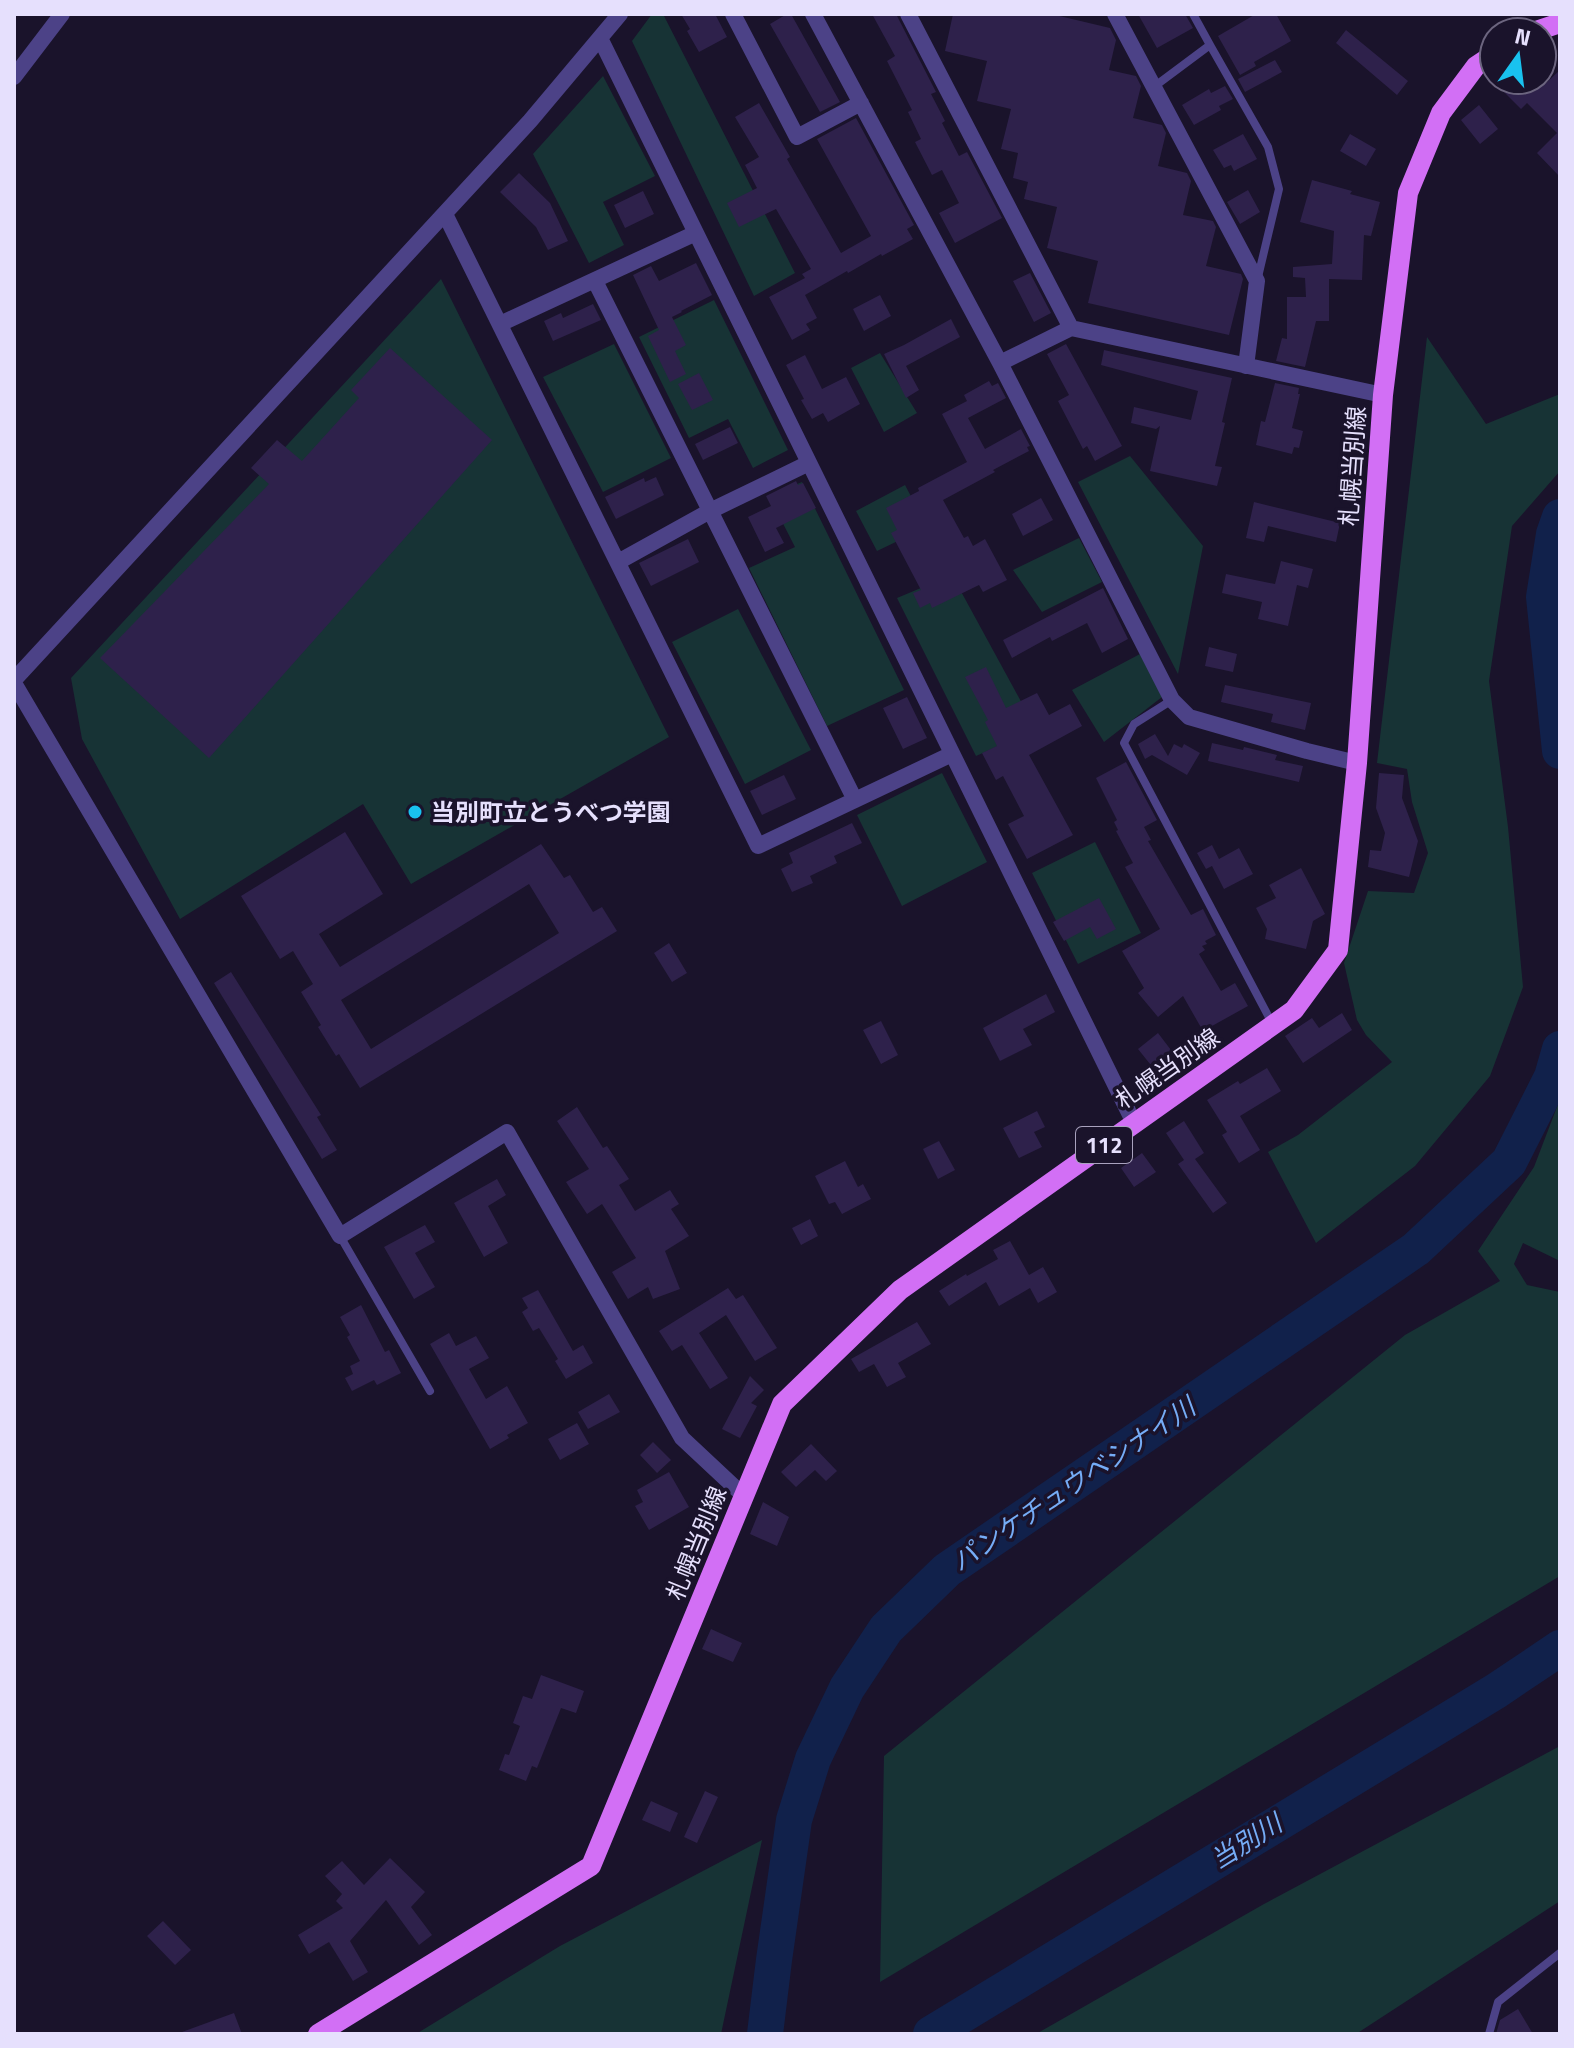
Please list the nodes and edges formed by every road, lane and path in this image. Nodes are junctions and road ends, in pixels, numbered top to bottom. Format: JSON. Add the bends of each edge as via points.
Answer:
{"nodes":[{"id":1,"x":62,"y":14,"type":"edge"},
{"id":2,"x":620,"y":14,"type":"edge"},
{"id":3,"x":733,"y":14,"type":"edge"},
{"id":4,"x":813,"y":14,"type":"edge"},
{"id":5,"x":908,"y":14,"type":"edge"},
{"id":6,"x":1115,"y":14,"type":"edge"},
{"id":7,"x":1193,"y":14,"type":"edge"},
{"id":8,"x":600,"y":38,"type":"junction"},
{"id":9,"x":1210,"y":45,"type":"junction"},
{"id":10,"x":1478,"y":65,"type":"edge"},
{"id":11,"x":14,"y":77,"type":"edge"},
{"id":12,"x":1155,"y":86,"type":"junction"},
{"id":13,"x":861,"y":103,"type":"junction"},
{"id":14,"x":445,"y":214,"type":"junction"},
{"id":15,"x":696,"y":233,"type":"junction"},
{"id":16,"x":595,"y":281,"type":"junction"},
{"id":17,"x":1257,"y":281,"type":"junction"},
{"id":18,"x":500,"y":324,"type":"junction"},
{"id":19,"x":1071,"y":328,"type":"junction"},
{"id":20,"x":1000,"y":363,"type":"junction"},
{"id":21,"x":1246,"y":366,"type":"junction"},
{"id":22,"x":1383,"y":395,"type":"junction"},
{"id":23,"x":809,"y":463,"type":"junction"},
{"id":24,"x":710,"y":511,"type":"junction"},
{"id":25,"x":618,"y":562,"type":"junction"},
{"id":26,"x":15,"y":686,"type":"edge"},
{"id":27,"x":1172,"y":700,"type":"junction"},
{"id":28,"x":952,"y":754,"type":"junction"},
{"id":29,"x":1357,"y":763,"type":"junction"},
{"id":30,"x":855,"y":800,"type":"junction"},
{"id":31,"x":1272,"y":1025,"type":"junction"},
{"id":32,"x":1134,"y":1123,"type":"junction"},
{"id":33,"x":340,"y":1236,"type":"junction"},
{"id":34,"x":430,"y":1391,"type":"dead end"},
{"id":35,"x":744,"y":1496,"type":"junction"},
{"id":36,"x":1560,"y":1953,"type":"edge"},
{"id":37,"x":318,"y":2034,"type":"edge"},
{"id":38,"x":1489,"y":2034,"type":"edge"}],
"edges":[{"from":1,"to":11,"type":"street"},
{"from":2,"to":8,"type":"street"},
{"from":3,"to":13,"type":"street","via":[[797,137]]},
{"from":4,"to":13,"type":"street"},
{"from":5,"to":19,"type":"street"},
{"from":6,"to":12,"type":"street"},
{"from":7,"to":9,"type":"lane"},
{"from":8,"to":14,"type":"street"},
{"from":8,"to":15,"type":"street"},
{"from":9,"to":12,"type":"lane"},
{"from":9,"to":17,"type":"lane","via":[[1268,147],[1279,189]]},
{"from":10,"to":22,"type":"main road","name":"札幌当別線","number":"112","via":[[1441,113],[1408,193]]},
{"from":12,"to":17,"type":"street"},
{"from":13,"to":20,"type":"street"},
{"from":14,"to":18,"type":"street"},
{"from":14,"to":26,"type":"street"},
{"from":15,"to":16,"type":"street"},
{"from":15,"to":23,"type":"street"},
{"from":16,"to":18,"type":"street"},
{"from":16,"to":24,"type":"street"},
{"from":17,"to":21,"type":"street"},
{"from":18,"to":25,"type":"street"},
{"from":19,"to":20,"type":"street"},
{"from":19,"to":21,"type":"street"},
{"from":20,"to":27,"type":"street"},
{"from":21,"to":22,"type":"street"},
{"from":22,"to":29,"type":"main road","name":"札幌当別線","number":"112"},
{"from":23,"to":24,"type":"street"},
{"from":23,"to":28,"type":"street"},
{"from":24,"to":25,"type":"street"},
{"from":24,"to":30,"type":"street"},
{"from":25,"to":30,"type":"street","via":[[758,846]]},
{"from":26,"to":33,"type":"street"},
{"from":27,"to":29,"type":"street","via":[[1189,717]]},
{"from":27,"to":31,"type":"lane","via":[[1134,724],[1124,743]]},
{"from":28,"to":30,"type":"street"},
{"from":28,"to":32,"type":"street"},
{"from":29,"to":31,"type":"main road","name":"札幌当別線","number":"112","via":[[1338,950],[1294,1010]]},
{"from":31,"to":32,"type":"main road","name":"札幌当別線","number":"112"},
{"from":32,"to":35,"type":"main road","name":"札幌当別線","number":"112","via":[[900,1290],[782,1404]]},
{"from":33,"to":34,"type":"lane"},
{"from":33,"to":35,"type":"street","via":[[507,1132],[682,1438]]},
{"from":35,"to":37,"type":"main road","name":"札幌当別線","number":"112","via":[[591,1866]]},
{"from":36,"to":38,"type":"lane","via":[[1498,2002]]}]}
